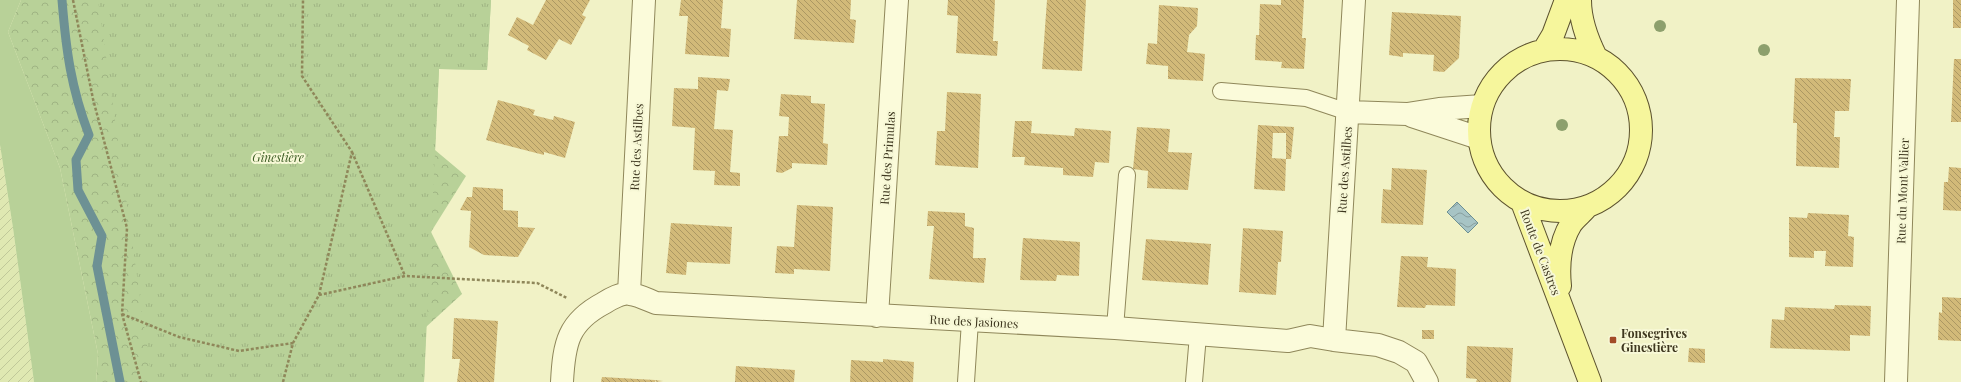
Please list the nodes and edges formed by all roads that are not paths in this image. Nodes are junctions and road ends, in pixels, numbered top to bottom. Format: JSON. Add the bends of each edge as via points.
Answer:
{"nodes":[{"id":1,"x":644,"y":0,"type":"edge"},
{"id":2,"x":897,"y":0,"type":"edge"},
{"id":3,"x":1354,"y":0,"type":"edge"},
{"id":4,"x":1566,"y":0,"type":"edge"},
{"id":5,"x":1580,"y":0,"type":"edge"},
{"id":6,"x":1908,"y":0,"type":"edge"},
{"id":7,"x":1544,"y":50,"type":"junction"},
{"id":8,"x":1596,"y":57,"type":"junction"},
{"id":9,"x":1221,"y":91,"type":"dead end"},
{"id":10,"x":1482,"y":106,"type":"junction"},
{"id":11,"x":1348,"y":112,"type":"junction"},
{"id":12,"x":1407,"y":114,"type":"junction"},
{"id":13,"x":1479,"y":138,"type":"junction"},
{"id":14,"x":1127,"y":175,"type":"dead end"},
{"id":15,"x":1522,"y":202,"type":"junction"},
{"id":16,"x":1586,"y":208,"type":"junction"},
{"id":17,"x":629,"y":293,"type":"junction"},
{"id":18,"x":1561,"y":302,"type":"junction"},
{"id":19,"x":877,"y":316,"type":"junction"},
{"id":20,"x":970,"y":321,"type":"junction"},
{"id":21,"x":1115,"y":328,"type":"junction"},
{"id":22,"x":1198,"y":335,"type":"junction"},
{"id":23,"x":1334,"y":340,"type":"junction"},
{"id":24,"x":562,"y":382,"type":"edge"},
{"id":25,"x":966,"y":382,"type":"edge"},
{"id":26,"x":1194,"y":382,"type":"edge"},
{"id":27,"x":1427,"y":382,"type":"edge"},
{"id":28,"x":1590,"y":382,"type":"edge"},
{"id":29,"x":1896,"y":382,"type":"edge"}],
"edges":[{"from":1,"to":17,"type":"street","name":"Rue des Astilbes"},
{"from":2,"to":19,"type":"street","name":"Rue des Primulas"},
{"from":3,"to":11,"type":"street","name":"Rue des Astilbes"},
{"from":4,"to":7,"type":"main road","via":[[1553,35]]},
{"from":5,"to":8,"type":"main road","via":[[1586,37]]},
{"from":6,"to":29,"type":"street","name":"Rue du Mont Vallier"},
{"from":7,"to":8,"type":"main road","via":[[1571,49]]},
{"from":7,"to":10,"type":"main road","via":[[1524,57],[1506,70],[1492,86]]},
{"from":8,"to":16,"type":"main road","via":[[1618,73],[1634,95],[1641,122],[1640,149],[1629,174],[1610,195]]},
{"from":9,"to":11,"type":"lane","via":[[1306,98]]},
{"from":10,"to":12,"type":"street"},
{"from":10,"to":13,"type":"main road"},
{"from":11,"to":12,"type":"street"},
{"from":11,"to":23,"type":"street","name":"Rue des Astilbes"},
{"from":12,"to":13,"type":"street"},
{"from":13,"to":15,"type":"main road","via":[[1486,164],[1501,186]]},
{"from":14,"to":21,"type":"lane"},
{"from":15,"to":16,"type":"main road","via":[[1543,210],[1564,212]]},
{"from":15,"to":18,"type":"main road","name":"Route de Castres"},
{"from":16,"to":18,"type":"main road","name":"Route de Castres","via":[[1571,224],[1563,244],[1558,268]]},
{"from":17,"to":19,"type":"street","name":"Rue des Jasiones","via":[[656,303]]},
{"from":17,"to":24,"type":"street","via":[[608,300],[577,321],[569,337],[563,362]]},
{"from":18,"to":28,"type":"main road","name":"Route de Castres"},
{"from":19,"to":20,"type":"street","name":"Rue des Jasiones"},
{"from":20,"to":21,"type":"street","name":"Rue des Jasiones"},
{"from":20,"to":25,"type":"lane"},
{"from":21,"to":22,"type":"street","name":"Rue des Jasiones"},
{"from":22,"to":23,"type":"street","name":"Rue des Jasiones","via":[[1288,341],[1310,336]]},
{"from":22,"to":26,"type":"lane"},
{"from":23,"to":27,"type":"street","name":"Rue des Jasiones","via":[[1378,345],[1399,352],[1416,362]]}]}
